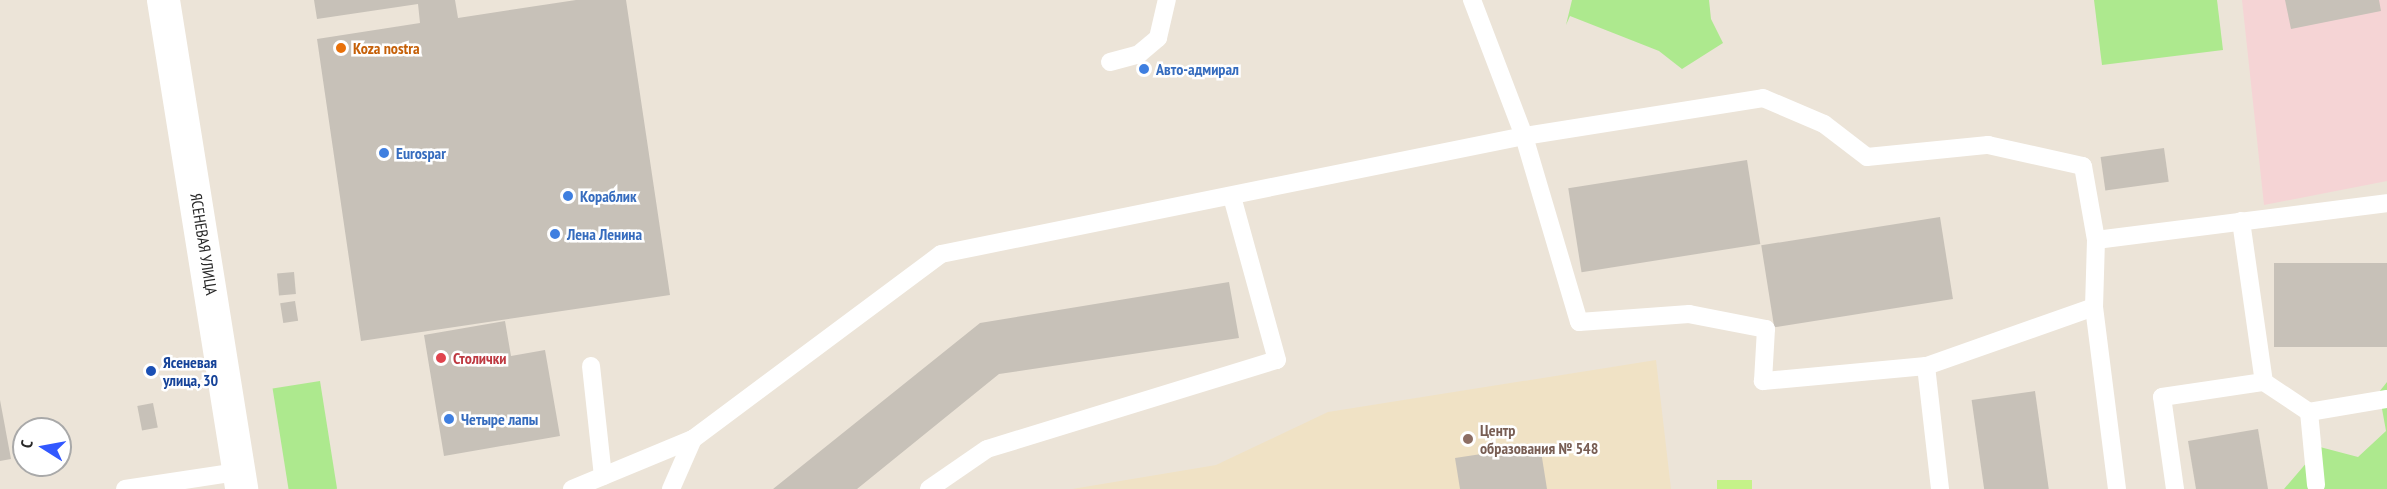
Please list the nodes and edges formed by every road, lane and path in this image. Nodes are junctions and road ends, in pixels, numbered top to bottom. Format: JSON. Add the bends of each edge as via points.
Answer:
{"nodes":[{"id":1,"x":163,"y":0,"type":"edge"},
{"id":2,"x":1167,"y":0,"type":"edge"},
{"id":3,"x":1472,"y":0,"type":"edge"},
{"id":4,"x":1110,"y":62,"type":"dead end"},
{"id":5,"x":1524,"y":136,"type":"junction"},
{"id":6,"x":1232,"y":197,"type":"junction"},
{"id":7,"x":2387,"y":203,"type":"edge"},
{"id":8,"x":2241,"y":221,"type":"junction"},
{"id":9,"x":2096,"y":240,"type":"junction"},
{"id":10,"x":2094,"y":307,"type":"junction"},
{"id":11,"x":591,"y":366,"type":"dead end"},
{"id":12,"x":1926,"y":366,"type":"junction"},
{"id":13,"x":2264,"y":382,"type":"junction"},
{"id":14,"x":2387,"y":399,"type":"edge"},
{"id":15,"x":2309,"y":412,"type":"junction"},
{"id":16,"x":693,"y":439,"type":"junction"},
{"id":17,"x":603,"y":476,"type":"junction"},
{"id":18,"x":239,"y":480,"type":"edge"},
{"id":19,"x":2316,"y":484,"type":"dead end"},
{"id":20,"x":136,"y":488,"type":"edge"},
{"id":21,"x":572,"y":489,"type":"edge"},
{"id":22,"x":671,"y":489,"type":"edge"},
{"id":23,"x":929,"y":489,"type":"edge"},
{"id":24,"x":1940,"y":489,"type":"edge"},
{"id":25,"x":2117,"y":489,"type":"edge"},
{"id":26,"x":2175,"y":489,"type":"edge"}],
"edges":[{"from":1,"to":18,"type":"main road","name":"ЯСЕНЕВАЯ УЛИЦА"},
{"from":2,"to":4,"type":"lane","via":[[1158,38],[1139,54]]},
{"from":3,"to":5,"type":"lane"},
{"from":5,"to":6,"type":"lane"},
{"from":5,"to":9,"type":"lane","via":[[1763,98],[1824,124],[1867,157],[1988,145],[2083,166]]},
{"from":5,"to":12,"type":"lane","via":[[1579,322],[1689,314],[1766,329],[1763,381]]},
{"from":6,"to":16,"type":"lane","via":[[941,254]]},
{"from":6,"to":23,"type":"lane","via":[[1277,360],[987,449]]},
{"from":7,"to":8,"type":"lane"},
{"from":8,"to":9,"type":"lane"},
{"from":8,"to":13,"type":"lane"},
{"from":9,"to":10,"type":"lane"},
{"from":10,"to":12,"type":"lane"},
{"from":10,"to":25,"type":"lane"},
{"from":11,"to":17,"type":"lane"},
{"from":12,"to":24,"type":"lane"},
{"from":13,"to":15,"type":"lane"},
{"from":13,"to":26,"type":"lane","via":[[2162,397]]},
{"from":14,"to":15,"type":"lane"},
{"from":15,"to":19,"type":"lane"},
{"from":16,"to":17,"type":"lane"},
{"from":16,"to":22,"type":"lane"},
{"from":17,"to":21,"type":"lane"},
{"from":18,"to":20,"type":"lane"}]}
